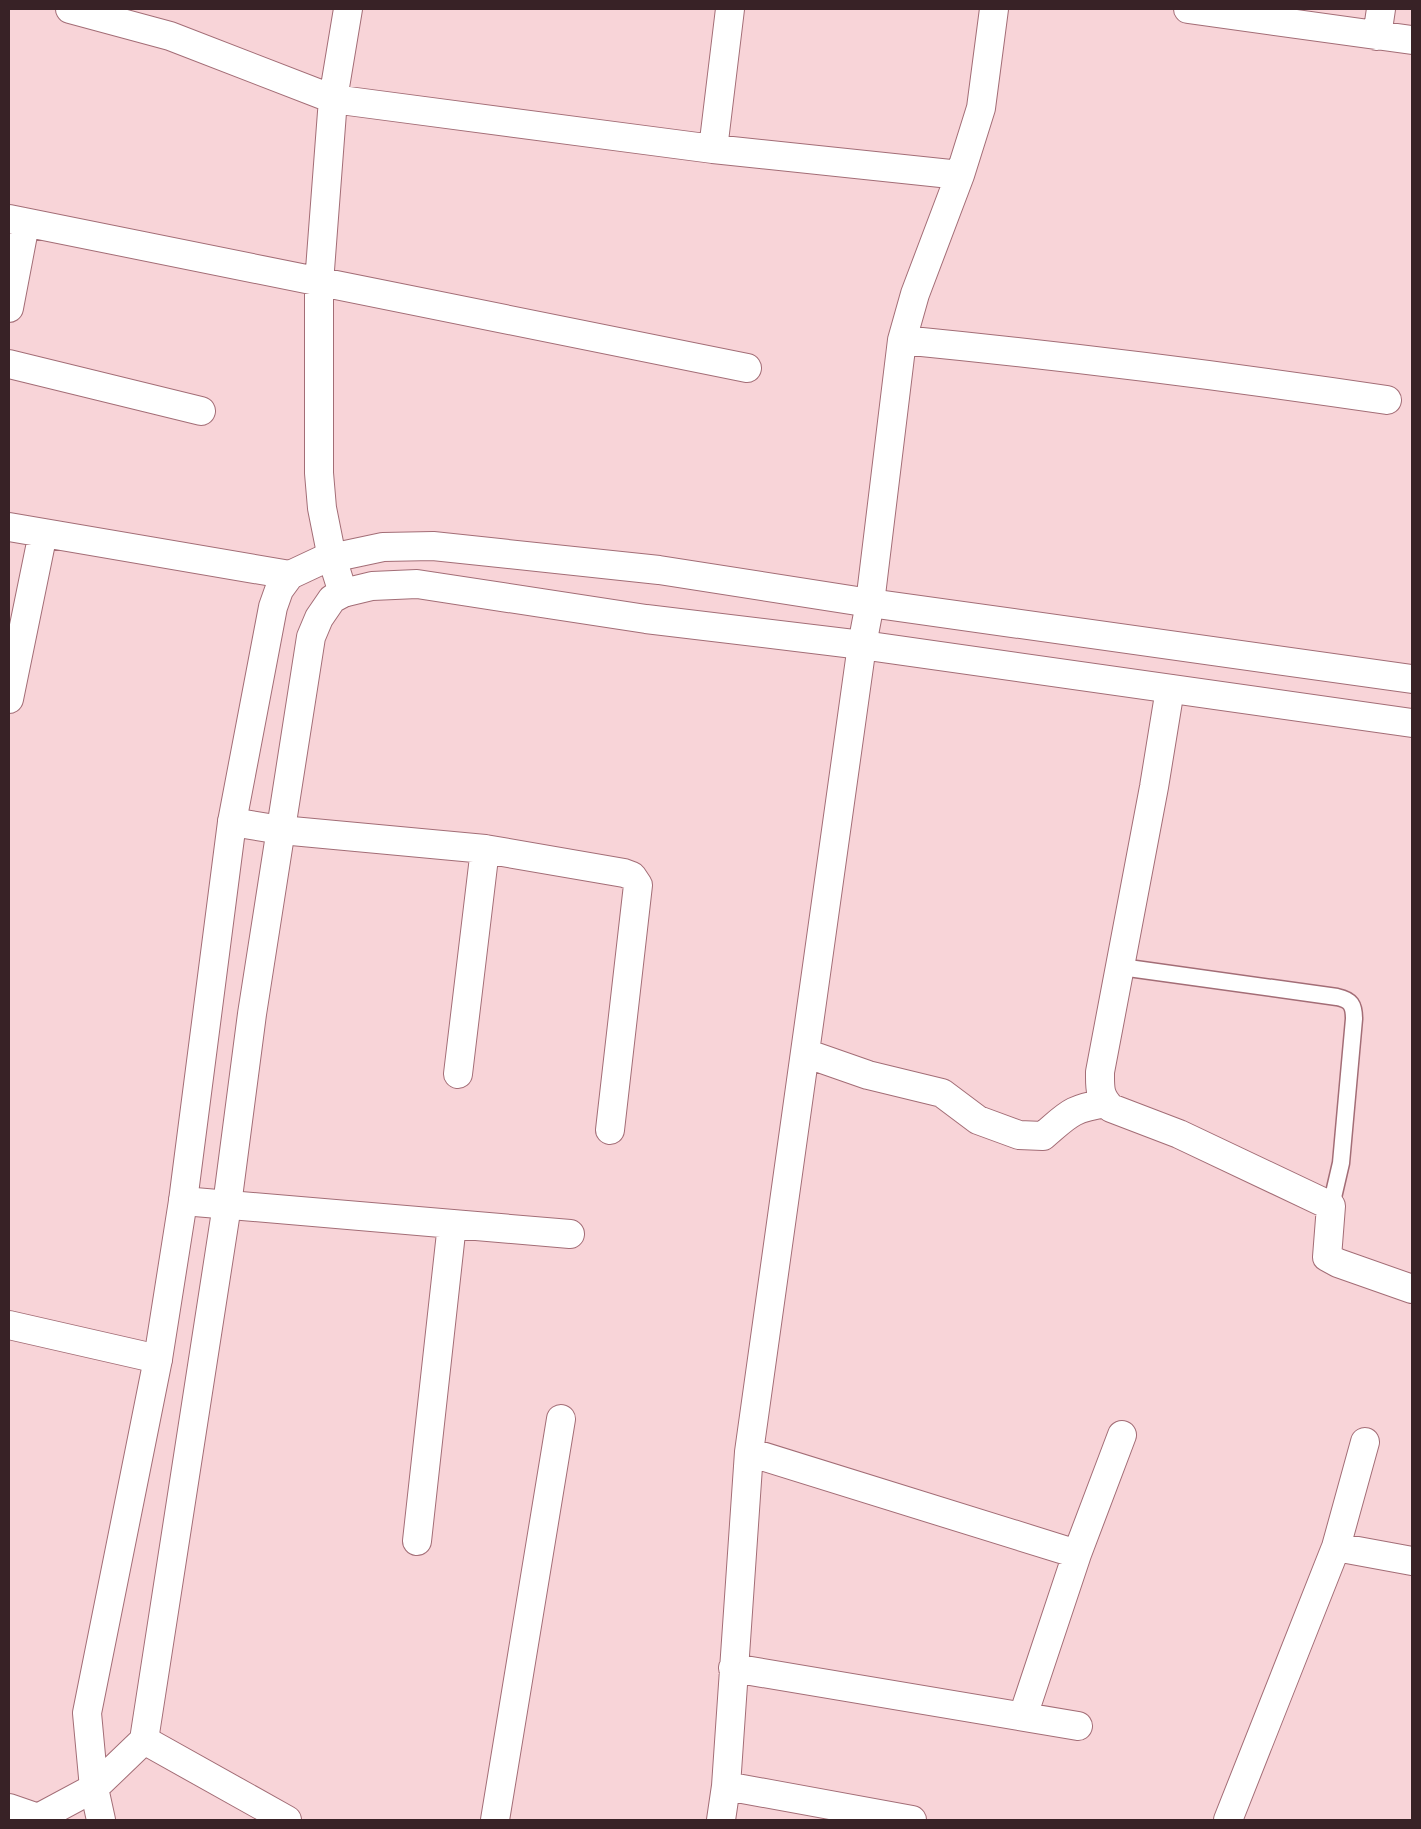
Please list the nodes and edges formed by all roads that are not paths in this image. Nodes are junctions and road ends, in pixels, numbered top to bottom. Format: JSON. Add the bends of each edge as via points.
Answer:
{"nodes":[{"id":1,"x":70,"y":9,"type":"edge"},
{"id":2,"x":348,"y":9,"type":"edge"},
{"id":3,"x":730,"y":9,"type":"edge"},
{"id":4,"x":994,"y":9,"type":"edge"},
{"id":5,"x":1188,"y":9,"type":"edge"},
{"id":6,"x":1381,"y":9,"type":"edge"},
{"id":7,"x":1377,"y":36,"type":"junction"},
{"id":8,"x":1412,"y":40,"type":"edge"},
{"id":9,"x":333,"y":99,"type":"junction"},
{"id":10,"x":714,"y":149,"type":"junction"},
{"id":11,"x":960,"y":176,"type":"junction"},
{"id":12,"x":17,"y":221,"type":"edge"},
{"id":13,"x":319,"y":283,"type":"junction"},
{"id":14,"x":9,"y":308,"type":"edge"},
{"id":15,"x":902,"y":340,"type":"junction"},
{"id":16,"x":9,"y":364,"type":"edge"},
{"id":17,"x":746,"y":368,"type":"dead end"},
{"id":18,"x":1387,"y":400,"type":"dead end"},
{"id":19,"x":201,"y":411,"type":"dead end"},
{"id":20,"x":9,"y":527,"type":"edge"},
{"id":21,"x":43,"y":533,"type":"junction"},
{"id":22,"x":332,"y":558,"type":"junction"},
{"id":23,"x":290,"y":575,"type":"junction"},
{"id":24,"x":343,"y":593,"type":"junction"},
{"id":25,"x":870,"y":603,"type":"junction"},
{"id":26,"x":862,"y":646,"type":"junction"},
{"id":27,"x":1412,"y":679,"type":"edge"},
{"id":28,"x":1170,"y":689,"type":"junction"},
{"id":29,"x":9,"y":699,"type":"edge"},
{"id":30,"x":1412,"y":723,"type":"edge"},
{"id":31,"x":232,"y":822,"type":"junction"},
{"id":32,"x":281,"y":830,"type":"junction"},
{"id":33,"x":485,"y":849,"type":"junction"},
{"id":34,"x":1121,"y":967,"type":"junction"},
{"id":35,"x":805,"y":1053,"type":"junction"},
{"id":36,"x":458,"y":1074,"type":"dead end"},
{"id":37,"x":1106,"y":1103,"type":"junction"},
{"id":38,"x":610,"y":1130,"type":"dead end"},
{"id":39,"x":183,"y":1201,"type":"junction"},
{"id":40,"x":227,"y":1205,"type":"junction"},
{"id":41,"x":1332,"y":1206,"type":"junction"},
{"id":42,"x":452,"y":1224,"type":"junction"},
{"id":43,"x":570,"y":1234,"type":"dead end"},
{"id":44,"x":1412,"y":1289,"type":"edge"},
{"id":45,"x":9,"y":1325,"type":"edge"},
{"id":46,"x":158,"y":1359,"type":"junction"},
{"id":47,"x":561,"y":1419,"type":"dead end"},
{"id":48,"x":1122,"y":1435,"type":"dead end"},
{"id":49,"x":1365,"y":1442,"type":"dead end"},
{"id":50,"x":748,"y":1452,"type":"junction"},
{"id":51,"x":417,"y":1541,"type":"dead end"},
{"id":52,"x":1336,"y":1547,"type":"junction"},
{"id":53,"x":1077,"y":1554,"type":"junction"},
{"id":54,"x":1412,"y":1561,"type":"edge"},
{"id":55,"x":733,"y":1668,"type":"junction"},
{"id":56,"x":1023,"y":1716,"type":"junction"},
{"id":57,"x":1078,"y":1726,"type":"dead end"},
{"id":58,"x":144,"y":1740,"type":"junction"},
{"id":59,"x":726,"y":1786,"type":"junction"},
{"id":60,"x":94,"y":1788,"type":"junction"},
{"id":61,"x":9,"y":1808,"type":"edge"},
{"id":62,"x":38,"y":1819,"type":"edge"},
{"id":63,"x":101,"y":1820,"type":"edge"},
{"id":64,"x":287,"y":1820,"type":"edge"},
{"id":65,"x":494,"y":1820,"type":"edge"},
{"id":66,"x":721,"y":1820,"type":"edge"},
{"id":67,"x":912,"y":1820,"type":"edge"},
{"id":68,"x":1228,"y":1820,"type":"edge"}],
"edges":[{"from":1,"to":9,"type":"street","via":[[170,36]]},
{"from":2,"to":9,"type":"street"},
{"from":3,"to":10,"type":"street"},
{"from":4,"to":11,"type":"street","via":[[981,108]]},
{"from":5,"to":7,"type":"street"},
{"from":6,"to":7,"type":"street"},
{"from":7,"to":8,"type":"street"},
{"from":9,"to":10,"type":"street"},
{"from":9,"to":13,"type":"street"},
{"from":10,"to":11,"type":"street"},
{"from":11,"to":15,"type":"street","via":[[915,294]]},
{"from":12,"to":13,"type":"street"},
{"from":12,"to":14,"type":"street"},
{"from":13,"to":17,"type":"street"},
{"from":13,"to":22,"type":"street","via":[[319,473]]},
{"from":15,"to":18,"type":"street","via":[[1227,376]]},
{"from":15,"to":25,"type":"street"},
{"from":16,"to":19,"type":"street"},
{"from":20,"to":21,"type":"street"},
{"from":21,"to":23,"type":"street"},
{"from":21,"to":29,"type":"street"},
{"from":22,"to":23,"type":"street"},
{"from":22,"to":24,"type":"street"},
{"from":22,"to":25,"type":"street","via":[[383,547],[433,546],[659,570]]},
{"from":23,"to":31,"type":"street","via":[[279,590],[273,607]]},
{"from":24,"to":26,"type":"street","via":[[372,586],[417,584],[646,619]]},
{"from":24,"to":32,"type":"street","via":[[332,599],[311,637]]},
{"from":25,"to":26,"type":"street"},
{"from":25,"to":27,"type":"street"},
{"from":26,"to":28,"type":"street"},
{"from":26,"to":35,"type":"street"},
{"from":28,"to":30,"type":"street"},
{"from":28,"to":34,"type":"street"},
{"from":31,"to":32,"type":"street"},
{"from":31,"to":39,"type":"street"},
{"from":32,"to":33,"type":"street"},
{"from":32,"to":40,"type":"street"},
{"from":33,"to":36,"type":"street"},
{"from":33,"to":38,"type":"street","via":[[624,873],[632,876],[638,885]]},
{"from":34,"to":37,"type":"street","via":[[1100,1072],[1099,1091]]},
{"from":34,"to":41,"type":"lane","via":[[1337,997],[1352,1003],[1354,1019],[1341,1163]]},
{"from":35,"to":37,"type":"street","via":[[868,1075],[942,1094],[968,1114],[1019,1134],[1042,1136],[1074,1111]]},
{"from":35,"to":50,"type":"street"},
{"from":37,"to":41,"type":"street"},
{"from":39,"to":40,"type":"street"},
{"from":39,"to":46,"type":"street"},
{"from":40,"to":42,"type":"street"},
{"from":40,"to":58,"type":"street"},
{"from":41,"to":44,"type":"street","via":[[1327,1257]]},
{"from":42,"to":43,"type":"street"},
{"from":42,"to":51,"type":"street"},
{"from":45,"to":46,"type":"street"},
{"from":46,"to":60,"type":"street","via":[[87,1713]]},
{"from":47,"to":65,"type":"street"},
{"from":48,"to":53,"type":"street"},
{"from":49,"to":52,"type":"street"},
{"from":50,"to":53,"type":"street"},
{"from":50,"to":55,"type":"street"},
{"from":52,"to":54,"type":"street"},
{"from":52,"to":68,"type":"street"},
{"from":53,"to":56,"type":"street"},
{"from":55,"to":56,"type":"street"},
{"from":55,"to":59,"type":"street"},
{"from":56,"to":57,"type":"street"},
{"from":58,"to":60,"type":"street"},
{"from":58,"to":64,"type":"street"},
{"from":59,"to":66,"type":"street"},
{"from":59,"to":67,"type":"street"},
{"from":60,"to":62,"type":"street"},
{"from":60,"to":63,"type":"street"},
{"from":61,"to":62,"type":"street"}]}
